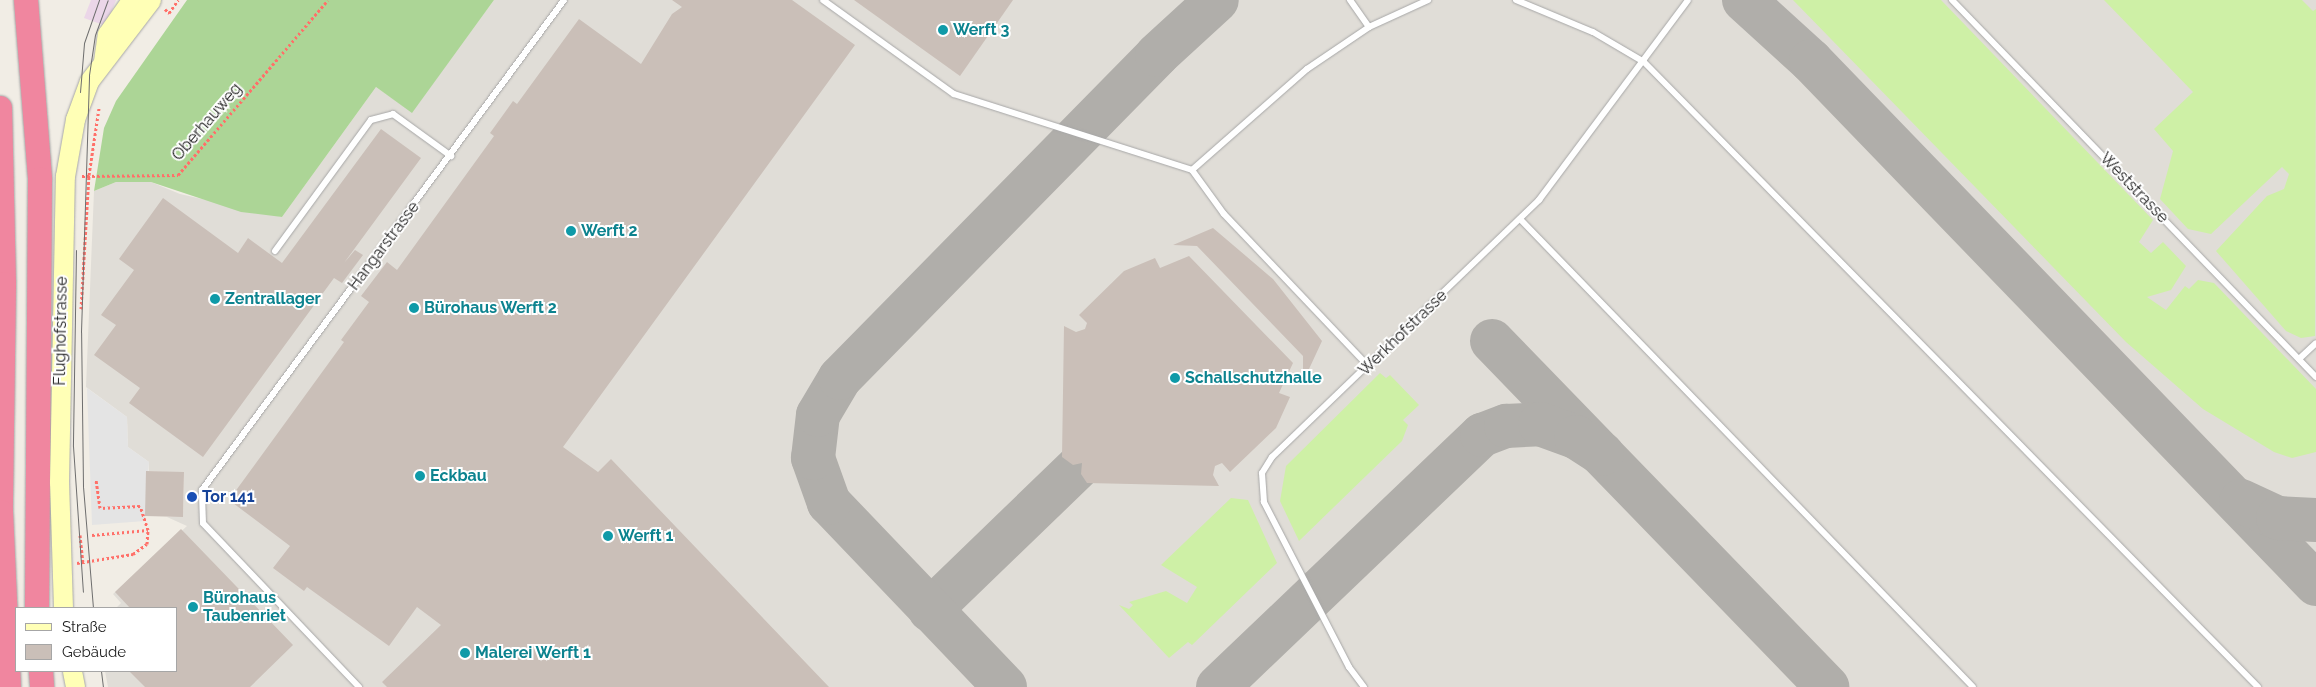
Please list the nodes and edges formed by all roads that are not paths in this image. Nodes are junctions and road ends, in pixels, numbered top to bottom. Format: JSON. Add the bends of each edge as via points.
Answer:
{"nodes":[{"id":1,"x":26,"y":0,"type":"edge"},
{"id":2,"x":132,"y":0,"type":"edge"},
{"id":3,"x":564,"y":0,"type":"edge"},
{"id":4,"x":823,"y":0,"type":"edge"},
{"id":5,"x":1350,"y":0,"type":"edge"},
{"id":6,"x":1428,"y":0,"type":"edge"},
{"id":7,"x":1516,"y":0,"type":"edge"},
{"id":8,"x":1688,"y":0,"type":"edge"},
{"id":9,"x":1952,"y":0,"type":"edge"},
{"id":10,"x":158,"y":5,"type":"edge"},
{"id":11,"x":1369,"y":27,"type":"junction"},
{"id":12,"x":104,"y":61,"type":"junction"},
{"id":13,"x":1644,"y":62,"type":"junction"},
{"id":14,"x":0,"y":108,"type":"edge"},
{"id":15,"x":451,"y":156,"type":"junction"},
{"id":16,"x":1192,"y":170,"type":"junction"},
{"id":17,"x":1520,"y":219,"type":"junction"},
{"id":18,"x":275,"y":251,"type":"dead end"},
{"id":19,"x":2316,"y":343,"type":"edge"},
{"id":20,"x":2299,"y":359,"type":"junction"},
{"id":21,"x":1369,"y":367,"type":"junction"},
{"id":22,"x":2316,"y":377,"type":"edge"},
{"id":23,"x":37,"y":607,"type":"edge"},
{"id":24,"x":63,"y":607,"type":"edge"},
{"id":25,"x":40,"y":672,"type":"edge"},
{"id":26,"x":72,"y":672,"type":"edge"},
{"id":27,"x":9,"y":687,"type":"edge"},
{"id":28,"x":42,"y":687,"type":"edge"},
{"id":29,"x":75,"y":687,"type":"edge"},
{"id":30,"x":359,"y":687,"type":"edge"},
{"id":31,"x":1364,"y":687,"type":"edge"},
{"id":32,"x":1973,"y":687,"type":"edge"},
{"id":33,"x":2258,"y":687,"type":"edge"}],
"edges":[{"from":1,"to":23,"type":"highway","via":[[40,179]]},
{"from":2,"to":12,"type":"main road","via":[[107,34]]},
{"from":3,"to":15,"type":"lane","name":"Hangarstrasse"},
{"from":4,"to":16,"type":"lane","via":[[954,94]]},
{"from":5,"to":11,"type":"lane"},
{"from":6,"to":11,"type":"lane"},
{"from":7,"to":13,"type":"lane","via":[[1593,32]]},
{"from":8,"to":13,"type":"lane","name":"Werkhofstrasse"},
{"from":9,"to":20,"type":"lane","name":"Weststrasse"},
{"from":10,"to":12,"type":"main road","name":"Flughofstrasse"},
{"from":11,"to":16,"type":"lane","via":[[1282,88]]},
{"from":12,"to":24,"type":"main road","name":"Flughofstrasse","via":[[89,81],[75,119],[65,176],[58,482]]},
{"from":13,"to":17,"type":"lane","name":"Werkhofstrasse","via":[[1557,178]]},
{"from":13,"to":33,"type":"lane"},
{"from":14,"to":27,"type":"highway","via":[[4,284],[1,512]]},
{"from":15,"to":18,"type":"lane","via":[[393,114],[371,120]]},
{"from":15,"to":30,"type":"lane","name":"Hangarstrasse","via":[[202,490],[203,523]]},
{"from":16,"to":21,"type":"lane","via":[[1224,214]]},
{"from":17,"to":21,"type":"lane","name":"Werkhofstrasse"},
{"from":17,"to":32,"type":"lane"},
{"from":19,"to":20,"type":"lane"},
{"from":20,"to":22,"type":"lane","name":"Weststrasse"},
{"from":21,"to":31,"type":"lane","name":"Werkhofstrasse","via":[[1272,458],[1260,482],[1264,502],[1349,667]]},
{"from":25,"to":28,"type":"highway"},
{"from":26,"to":29,"type":"main road"}]}
